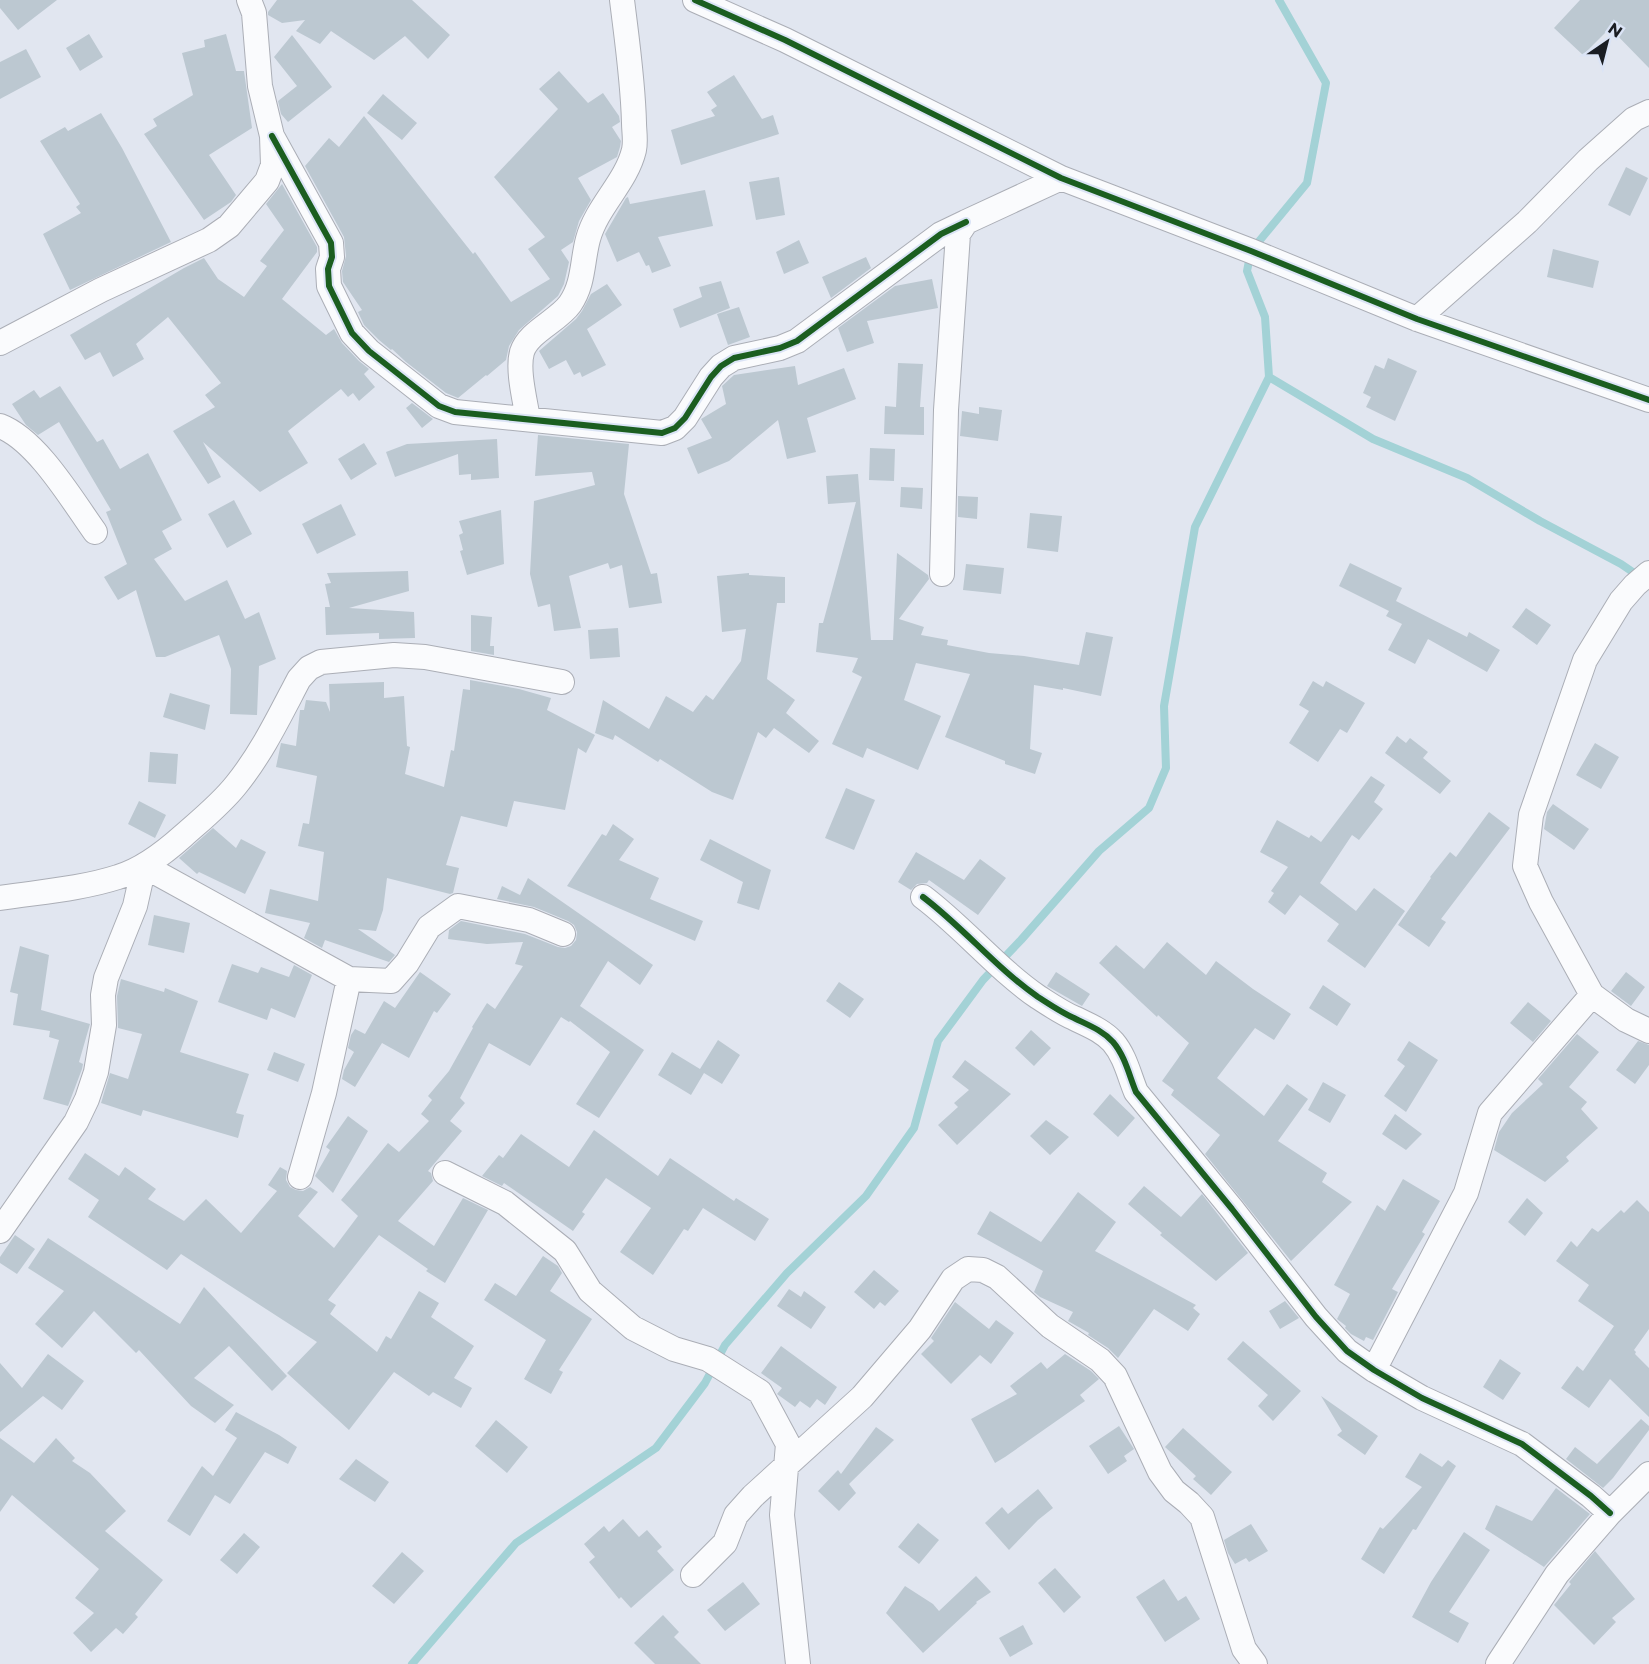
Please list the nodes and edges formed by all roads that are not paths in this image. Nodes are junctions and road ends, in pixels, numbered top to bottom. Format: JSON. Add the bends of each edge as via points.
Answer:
{"nodes":[{"id":1,"x":249,"y":0,"type":"edge"},
{"id":2,"x":622,"y":0,"type":"edge"},
{"id":3,"x":695,"y":0,"type":"edge"},
{"id":4,"x":1649,"y":112,"type":"edge"},
{"id":5,"x":272,"y":136,"type":"junction"},
{"id":6,"x":1061,"y":178,"type":"junction"},
{"id":7,"x":966,"y":222,"type":"junction"},
{"id":8,"x":1418,"y":319,"type":"junction"},
{"id":9,"x":0,"y":343,"type":"edge"},
{"id":10,"x":1649,"y":400,"type":"edge"},
{"id":11,"x":528,"y":419,"type":"junction"},
{"id":12,"x":0,"y":426,"type":"edge"},
{"id":13,"x":95,"y":532,"type":"dead end"},
{"id":14,"x":942,"y":574,"type":"dead end"},
{"id":15,"x":1642,"y":579,"type":"edge"},
{"id":16,"x":562,"y":682,"type":"dead end"},
{"id":17,"x":144,"y":866,"type":"junction"},
{"id":18,"x":923,"y":897,"type":"dead end"},
{"id":19,"x":0,"y":898,"type":"edge"},
{"id":20,"x":562,"y":934,"type":"dead end"},
{"id":21,"x":349,"y":979,"type":"junction"},
{"id":22,"x":1592,"y":995,"type":"junction"},
{"id":23,"x":1649,"y":1030,"type":"edge"},
{"id":24,"x":445,"y":1173,"type":"dead end"},
{"id":25,"x":300,"y":1177,"type":"dead end"},
{"id":26,"x":0,"y":1231,"type":"edge"},
{"id":27,"x":1374,"y":1370,"type":"junction"},
{"id":28,"x":786,"y":1467,"type":"junction"},
{"id":29,"x":1649,"y":1474,"type":"edge"},
{"id":30,"x":1610,"y":1513,"type":"junction"},
{"id":31,"x":693,"y":1575,"type":"dead end"},
{"id":32,"x":798,"y":1664,"type":"edge"},
{"id":33,"x":1255,"y":1664,"type":"edge"},
{"id":34,"x":1498,"y":1664,"type":"edge"}],
"edges":[{"from":1,"to":5,"type":"street","via":[[254,13],[260,86]]},
{"from":2,"to":11,"type":"street","via":[[634,96],[634,148],[627,170],[588,237],[581,282],[569,304],[523,349],[520,363]]},
{"from":3,"to":6,"type":"street","via":[[785,40]]},
{"from":4,"to":8,"type":"street","via":[[1634,119],[1588,160],[1527,222]]},
{"from":5,"to":9,"type":"street","via":[[273,165],[267,181],[229,226],[209,240]]},
{"from":5,"to":11,"type":"street","via":[[331,243],[329,286],[352,333],[439,406],[455,412]]},
{"from":6,"to":7,"type":"street"},
{"from":6,"to":8,"type":"street"},
{"from":7,"to":11,"type":"street","via":[[941,234],[797,340],[780,348],[734,358],[721,366],[675,429],[662,433]]},
{"from":7,"to":14,"type":"street","via":[[958,234],[946,410]]},
{"from":8,"to":10,"type":"street"},
{"from":12,"to":13,"type":"street","via":[[29,445]]},
{"from":15,"to":22,"type":"street","via":[[1621,602],[1585,660],[1529,825],[1525,866]]},
{"from":16,"to":17,"type":"street","via":[[425,657],[394,655],[321,662],[300,679],[236,786],[182,837]]},
{"from":17,"to":19,"type":"street","via":[[93,884]]},
{"from":17,"to":21,"type":"street"},
{"from":17,"to":26,"type":"street","via":[[135,906],[106,978],[104,1025],[87,1099],[76,1122]]},
{"from":18,"to":27,"type":"street","via":[[1038,996],[1093,1026],[1113,1042],[1125,1059],[1136,1092],[1316,1317],[1347,1351]]},
{"from":20,"to":21,"type":"street","via":[[529,920],[458,906],[429,927],[391,981]]},
{"from":21,"to":25,"type":"street","via":[[324,1094]]},
{"from":22,"to":23,"type":"street","via":[[1626,1020]]},
{"from":22,"to":27,"type":"street","via":[[1490,1113],[1466,1193]]},
{"from":24,"to":28,"type":"street","via":[[505,1203],[565,1251],[590,1291],[633,1328],[715,1364],[760,1392],[788,1444]]},
{"from":27,"to":30,"type":"street","via":[[1422,1398],[1522,1444]]},
{"from":28,"to":31,"type":"street","via":[[736,1515],[725,1544]]},
{"from":28,"to":32,"type":"street","via":[[782,1515]]},
{"from":28,"to":33,"type":"street","via":[[862,1397],[920,1329],[953,1279],[968,1269],[983,1270],[997,1276],[1050,1326],[1100,1360],[1115,1376],[1160,1473],[1202,1517],[1244,1649]]},
{"from":29,"to":30,"type":"street"},
{"from":30,"to":34,"type":"street","via":[[1557,1574]]}]}
